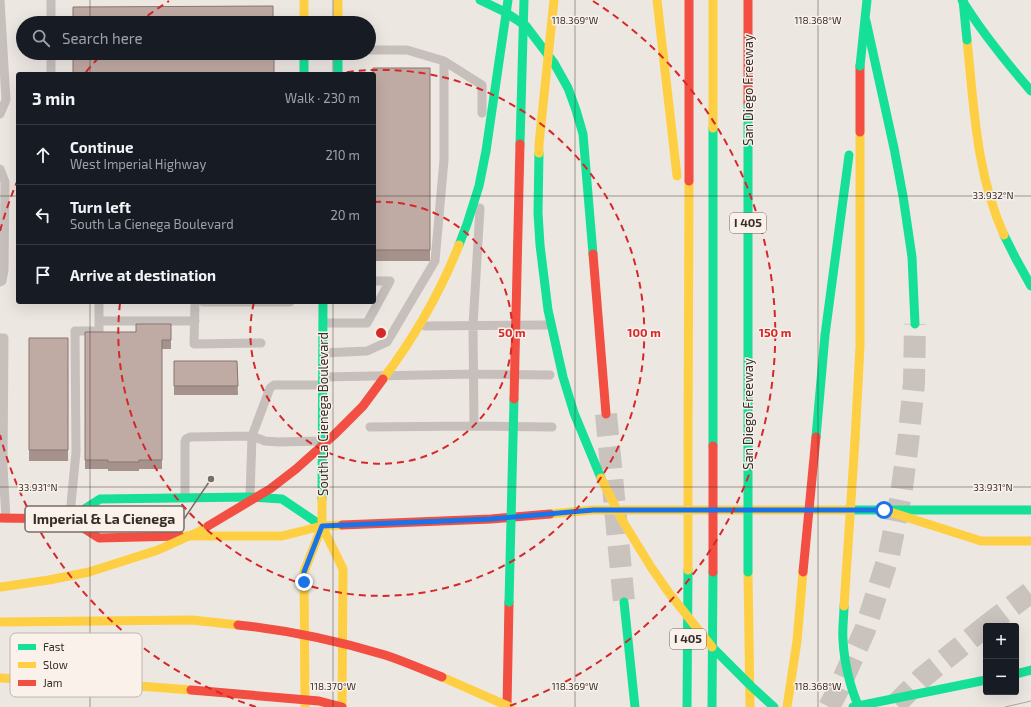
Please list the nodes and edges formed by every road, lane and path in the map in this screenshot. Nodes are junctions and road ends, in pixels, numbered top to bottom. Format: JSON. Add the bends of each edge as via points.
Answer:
{"nodes":[{"id":1,"x":0,"y":0,"type":"edge"},
{"id":2,"x":52,"y":0,"type":"edge"},
{"id":3,"x":304,"y":0,"type":"edge"},
{"id":4,"x":338,"y":0,"type":"edge"},
{"id":5,"x":480,"y":0,"type":"edge"},
{"id":6,"x":508,"y":0,"type":"edge"},
{"id":7,"x":524,"y":0,"type":"edge"},
{"id":8,"x":554,"y":0,"type":"edge"},
{"id":9,"x":657,"y":0,"type":"edge"},
{"id":10,"x":689,"y":0,"type":"edge"},
{"id":11,"x":713,"y":0,"type":"edge"},
{"id":12,"x":748,"y":0,"type":"edge"},
{"id":13,"x":862,"y":0,"type":"edge"},
{"id":14,"x":867,"y":0,"type":"edge"},
{"id":15,"x":962,"y":0,"type":"edge"},
{"id":16,"x":51,"y":16,"type":"edge"},
{"id":17,"x":304,"y":16,"type":"edge"},
{"id":18,"x":338,"y":16,"type":"edge"},
{"id":19,"x":376,"y":50,"type":"edge"},
{"id":20,"x":51,"y":60,"type":"edge"},
{"id":21,"x":304,"y":60,"type":"edge"},
{"id":22,"x":338,"y":60,"type":"edge"},
{"id":23,"x":444,"y":61,"type":"junction"},
{"id":24,"x":860,"y":66,"type":"junction"},
{"id":25,"x":51,"y":72,"type":"edge"},
{"id":26,"x":304,"y":72,"type":"edge"},
{"id":27,"x":338,"y":72,"type":"edge"},
{"id":28,"x":1031,"y":91,"type":"edge"},
{"id":29,"x":0,"y":114,"type":"edge"},
{"id":30,"x":0,"y":169,"type":"edge"},
{"id":31,"x":678,"y":188,"type":"dead end"},
{"id":32,"x":680,"y":204,"type":"dead end"},
{"id":33,"x":376,"y":281,"type":"edge"},
{"id":34,"x":0,"y":282,"type":"edge"},
{"id":35,"x":689,"y":282,"type":"junction"},
{"id":36,"x":1031,"y":286,"type":"edge"},
{"id":37,"x":99,"y":304,"type":"edge"},
{"id":38,"x":195,"y":304,"type":"edge"},
{"id":39,"x":323,"y":304,"type":"edge"},
{"id":40,"x":195,"y":321,"type":"junction"},
{"id":41,"x":100,"y":322,"type":"junction"},
{"id":42,"x":323,"y":324,"type":"junction"},
{"id":43,"x":915,"y":324,"type":"tunnel mouth"},
{"id":44,"x":547,"y":325,"type":"dead end"},
{"id":45,"x":425,"y":326,"type":"dead end"},
{"id":46,"x":473,"y":326,"type":"junction"},
{"id":47,"x":0,"y":338,"type":"edge"},
{"id":48,"x":261,"y":343,"type":"dead end"},
{"id":49,"x":323,"y":353,"type":"junction"},
{"id":50,"x":474,"y":374,"type":"junction"},
{"id":51,"x":550,"y":375,"type":"dead end"},
{"id":52,"x":323,"y":381,"type":"junction"},
{"id":53,"x":606,"y":414,"type":"tunnel mouth"},
{"id":54,"x":474,"y":426,"type":"junction"},
{"id":55,"x":370,"y":427,"type":"dead end"},
{"id":56,"x":552,"y":427,"type":"dead end"},
{"id":57,"x":252,"y":436,"type":"junction"},
{"id":58,"x":323,"y":441,"type":"junction"},
{"id":59,"x":250,"y":497,"type":"junction"},
{"id":60,"x":185,"y":498,"type":"junction"},
{"id":61,"x":884,"y":510,"type":"junction"},
{"id":62,"x":1031,"y":510,"type":"edge"},
{"id":63,"x":3,"y":518,"type":"edge"},
{"id":64,"x":69,"y":519,"type":"junction"},
{"id":65,"x":322,"y":526,"type":"junction"},
{"id":66,"x":1031,"y":541,"type":"edge"},
{"id":67,"x":0,"y":587,"type":"edge"},
{"id":68,"x":624,"y":602,"type":"tunnel mouth"},
{"id":69,"x":0,"y":622,"type":"edge"},
{"id":70,"x":1031,"y":670,"type":"edge"},
{"id":71,"x":1019,"y":673,"type":"edge"},
{"id":72,"x":0,"y":678,"type":"edge"},
{"id":73,"x":10,"y":678,"type":"edge"},
{"id":74,"x":983,"y":681,"type":"edge"},
{"id":75,"x":142,"y":686,"type":"edge"},
{"id":76,"x":305,"y":707,"type":"edge"},
{"id":77,"x":342,"y":707,"type":"edge"},
{"id":78,"x":509,"y":707,"type":"edge"},
{"id":79,"x":636,"y":707,"type":"edge"},
{"id":80,"x":687,"y":707,"type":"edge"},
{"id":81,"x":712,"y":707,"type":"edge"},
{"id":82,"x":750,"y":707,"type":"edge"},
{"id":83,"x":774,"y":707,"type":"edge"},
{"id":84,"x":787,"y":707,"type":"edge"},
{"id":85,"x":853,"y":707,"type":"edge"},
{"id":86,"x":859,"y":707,"type":"edge"}],
"edges":[{"from":1,"to":29,"type":"lane","via":[[6,100]]},
{"from":2,"to":16,"type":"lane"},
{"from":3,"to":17,"type":"main road"},
{"from":4,"to":18,"type":"main road"},
{"from":5,"to":53,"type":"main road","via":[[526,26],[557,69],[576,110],[583,134]]},
{"from":6,"to":67,"type":"main road","bridge":true,"via":[[486,151],[467,224],[451,265],[414,335],[363,406],[296,469],[270,489],[200,531],[158,550],[89,572]]},
{"from":7,"to":78,"type":"main road","bridge":true,"via":[[509,602]]},
{"from":8,"to":83,"type":"main road","bridge":true,"via":[[540,144],[538,213],[548,310],[574,413],[604,484],[622,520],[651,567],[711,645]]},
{"from":9,"to":31,"type":"main road"},
{"from":10,"to":35,"type":"main road","number":"I 405"},
{"from":11,"to":81,"type":"main road","bridge":true},
{"from":12,"to":82,"type":"main road","name":"San Diego Freeway","number":"I 405","bridge":true},
{"from":13,"to":43,"type":"main road","via":[[903,196],[912,257]]},
{"from":14,"to":24,"type":"main road","bridge":true},
{"from":15,"to":28,"type":"main road","via":[[982,31]]},
{"from":15,"to":36,"type":"main road","bridge":true,"via":[[984,174],[1002,230]]},
{"from":19,"to":23,"type":"lane","via":[[407,50]]},
{"from":20,"to":25,"type":"lane"},
{"from":21,"to":26,"type":"main road"},
{"from":22,"to":27,"type":"main road"},
{"from":23,"to":46,"type":"lane","via":[[482,85],[480,222]]},
{"from":23,"to":49,"type":"lane","via":[[444,160],[435,261],[386,342],[367,351]]},
{"from":24,"to":84,"type":"main road","bridge":true,"via":[[825,335],[798,641]]},
{"from":24,"to":86,"type":"main road","bridge":true,"via":[[860,346],[843,640],[846,667]]},
{"from":30,"to":34,"type":"lane","via":[[6,182],[4,270]]},
{"from":32,"to":35,"type":"main road"},
{"from":33,"to":42,"type":"lane","via":[[390,281],[367,323]]},
{"from":35,"to":80,"type":"main road","number":"I 405","bridge":true},
{"from":37,"to":41,"type":"lane"},
{"from":38,"to":40,"type":"lane"},
{"from":39,"to":42,"type":"main road","name":"South La Cienega Boulevard"},
{"from":40,"to":41,"type":"lane"},
{"from":40,"to":48,"type":"lane","via":[[194,344]]},
{"from":41,"to":64,"type":"lane","via":[[99,331],[75,331],[76,452]]},
{"from":42,"to":49,"type":"main road","name":"South La Cienega Boulevard"},
{"from":44,"to":46,"type":"lane"},
{"from":45,"to":46,"type":"lane"},
{"from":46,"to":50,"type":"lane"},
{"from":47,"to":63,"type":"lane","via":[[4,338]]},
{"from":49,"to":52,"type":"main road","name":"South La Cienega Boulevard"},
{"from":50,"to":51,"type":"lane"},
{"from":50,"to":52,"type":"lane"},
{"from":50,"to":54,"type":"lane"},
{"from":52,"to":57,"type":"lane","via":[[274,385],[270,388]]},
{"from":52,"to":58,"type":"main road","name":"South La Cienega Boulevard"},
{"from":54,"to":55,"type":"lane"},
{"from":54,"to":56,"type":"lane"},
{"from":57,"to":58,"type":"lane","via":[[279,442]]},
{"from":57,"to":59,"type":"lane"},
{"from":57,"to":60,"type":"lane","via":[[186,438]]},
{"from":58,"to":65,"type":"main road","name":"South La Cienega Boulevard"},
{"from":59,"to":60,"type":"main road"},
{"from":59,"to":65,"type":"main road","via":[[282,499]]},
{"from":60,"to":64,"type":"main road","via":[[100,499]]},
{"from":61,"to":62,"type":"main road"},
{"from":61,"to":65,"type":"main road","via":[[593,510],[491,519]]},
{"from":61,"to":66,"type":"main road","via":[[981,541]]},
{"from":63,"to":64,"type":"main road"},
{"from":64,"to":65,"type":"main road","via":[[99,538],[282,536]]},
{"from":65,"to":76,"type":"main road","name":"South La Cienega Boulevard","via":[[304,572]]},
{"from":65,"to":77,"type":"main road","name":"South La Cienega Boulevard","via":[[343,569]]},
{"from":68,"to":79,"type":"main road"},
{"from":69,"to":78,"type":"main road","bridge":true,"via":[[192,620],[258,627],[320,638],[386,655]]},
{"from":70,"to":71,"type":"main road"},
{"from":72,"to":73,"type":"main road","bridge":true},
{"from":74,"to":85,"type":"main road","bridge":true},
{"from":75,"to":77,"type":"main road","bridge":true,"via":[[319,701]]}]}
